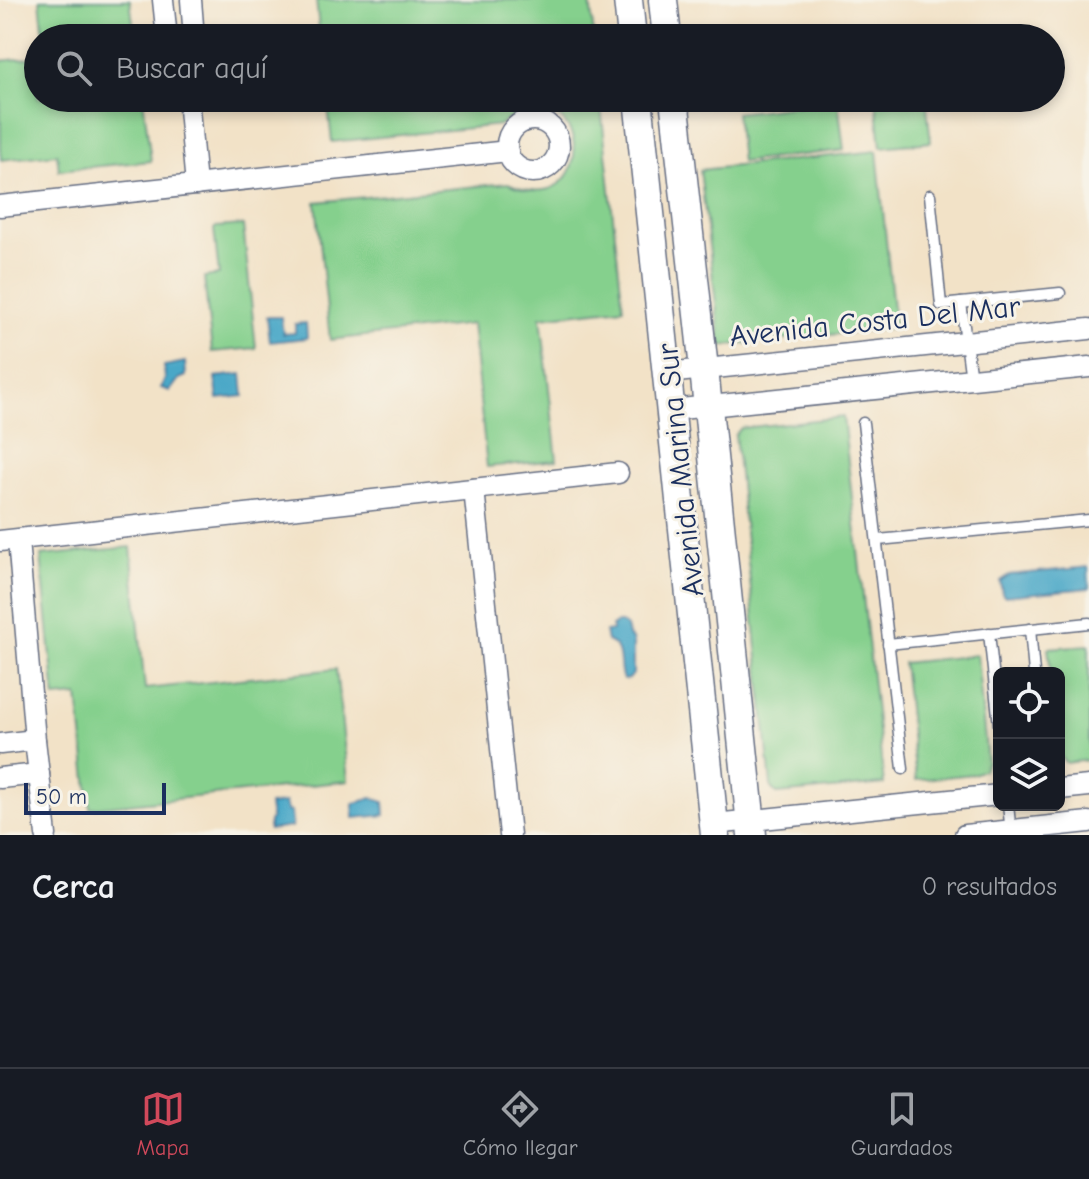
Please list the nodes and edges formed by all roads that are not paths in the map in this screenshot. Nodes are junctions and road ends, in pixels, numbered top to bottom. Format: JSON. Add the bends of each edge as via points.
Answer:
{"nodes":[{"id":1,"x":163,"y":0,"type":"edge"},
{"id":2,"x":191,"y":0,"type":"edge"},
{"id":3,"x":628,"y":0,"type":"edge"},
{"id":4,"x":663,"y":0,"type":"edge"},
{"id":5,"x":166,"y":24,"type":"edge"},
{"id":6,"x":193,"y":24,"type":"edge"},
{"id":7,"x":631,"y":24,"type":"edge"},
{"id":8,"x":666,"y":24,"type":"edge"},
{"id":9,"x":188,"y":112,"type":"edge"},
{"id":10,"x":639,"y":112,"type":"edge"},
{"id":11,"x":676,"y":112,"type":"edge"},
{"id":12,"x":508,"y":151,"type":"dead end"},
{"id":13,"x":196,"y":185,"type":"junction"},
{"id":14,"x":930,"y":195,"type":"dead end"},
{"id":15,"x":0,"y":206,"type":"edge"},
{"id":16,"x":1060,"y":293,"type":"dead end"},
{"id":17,"x":961,"y":303,"type":"junction"},
{"id":18,"x":1089,"y":329,"type":"edge"},
{"id":19,"x":966,"y":341,"type":"junction"},
{"id":20,"x":1089,"y":367,"type":"edge"},
{"id":21,"x":704,"y":369,"type":"junction"},
{"id":22,"x":667,"y":373,"type":"junction"},
{"id":23,"x":971,"y":380,"type":"junction"},
{"id":24,"x":708,"y":407,"type":"junction"},
{"id":25,"x":671,"y":410,"type":"junction"},
{"id":26,"x":863,"y":423,"type":"dead end"},
{"id":27,"x":618,"y":473,"type":"dead end"},
{"id":28,"x":474,"y":489,"type":"junction"},
{"id":29,"x":1089,"y":520,"type":"edge"},
{"id":30,"x":878,"y":540,"type":"junction"},
{"id":31,"x":9,"y":541,"type":"edge"},
{"id":32,"x":1089,"y":623,"type":"edge"},
{"id":33,"x":1030,"y":629,"type":"junction"},
{"id":34,"x":989,"y":633,"type":"junction"},
{"id":35,"x":888,"y":644,"type":"junction"},
{"id":36,"x":1033,"y":667,"type":"edge"},
{"id":37,"x":993,"y":670,"type":"edge"},
{"id":38,"x":35,"y":740,"type":"junction"},
{"id":39,"x":0,"y":744,"type":"edge"},
{"id":40,"x":903,"y":769,"type":"dead end"},
{"id":41,"x":39,"y":774,"type":"junction"},
{"id":42,"x":0,"y":778,"type":"edge"},
{"id":43,"x":1089,"y":786,"type":"edge"},
{"id":44,"x":1065,"y":788,"type":"edge"},
{"id":45,"x":993,"y":796,"type":"edge"},
{"id":46,"x":1009,"y":811,"type":"edge"},
{"id":47,"x":1089,"y":822,"type":"edge"},
{"id":48,"x":751,"y":828,"type":"edge"},
{"id":49,"x":714,"y":830,"type":"edge"},
{"id":50,"x":1051,"y":831,"type":"edge"},
{"id":51,"x":1011,"y":833,"type":"edge"},
{"id":52,"x":46,"y":835,"type":"edge"},
{"id":53,"x":510,"y":835,"type":"edge"},
{"id":54,"x":965,"y":835,"type":"edge"}],
"edges":[{"from":1,"to":5,"type":"street"},
{"from":2,"to":6,"type":"street"},
{"from":3,"to":7,"type":"street"},
{"from":4,"to":8,"type":"street"},
{"from":9,"to":13,"type":"street"},
{"from":10,"to":22,"type":"street","name":"Avenida Marina Sur"},
{"from":11,"to":21,"type":"street","name":"Avenida Marina Sur"},
{"from":12,"to":13,"type":"street"},
{"from":13,"to":15,"type":"street"},
{"from":14,"to":17,"type":"lane","via":[[941,305]]},
{"from":16,"to":17,"type":"lane"},
{"from":17,"to":19,"type":"lane"},
{"from":18,"to":19,"type":"street","name":"Avenida Costa Del Mar"},
{"from":19,"to":21,"type":"street","name":"Avenida Costa Del Mar"},
{"from":19,"to":23,"type":"lane"},
{"from":20,"to":23,"type":"street"},
{"from":21,"to":22,"type":"street","name":"Avenida Costa Del Mar"},
{"from":21,"to":24,"type":"street","name":"Avenida Marina Sur"},
{"from":22,"to":25,"type":"street","name":"Avenida Marina Sur"},
{"from":23,"to":24,"type":"street"},
{"from":24,"to":25,"type":"street"},
{"from":24,"to":48,"type":"street","name":"Avenida Marina Sur"},
{"from":25,"to":49,"type":"street","name":"Avenida Marina Sur"},
{"from":26,"to":30,"type":"lane"},
{"from":27,"to":28,"type":"street"},
{"from":28,"to":31,"type":"street"},
{"from":28,"to":53,"type":"street"},
{"from":29,"to":30,"type":"lane"},
{"from":30,"to":35,"type":"lane"},
{"from":31,"to":38,"type":"street"},
{"from":32,"to":33,"type":"lane"},
{"from":33,"to":34,"type":"lane"},
{"from":33,"to":36,"type":"lane"},
{"from":34,"to":35,"type":"lane"},
{"from":34,"to":37,"type":"lane"},
{"from":35,"to":40,"type":"lane"},
{"from":38,"to":39,"type":"street"},
{"from":38,"to":41,"type":"street"},
{"from":41,"to":42,"type":"street"},
{"from":41,"to":52,"type":"street"},
{"from":43,"to":44,"type":"street"},
{"from":45,"to":48,"type":"street"},
{"from":46,"to":51,"type":"lane"},
{"from":47,"to":50,"type":"street"},
{"from":48,"to":49,"type":"street"},
{"from":50,"to":51,"type":"street"},
{"from":51,"to":54,"type":"street"}]}
